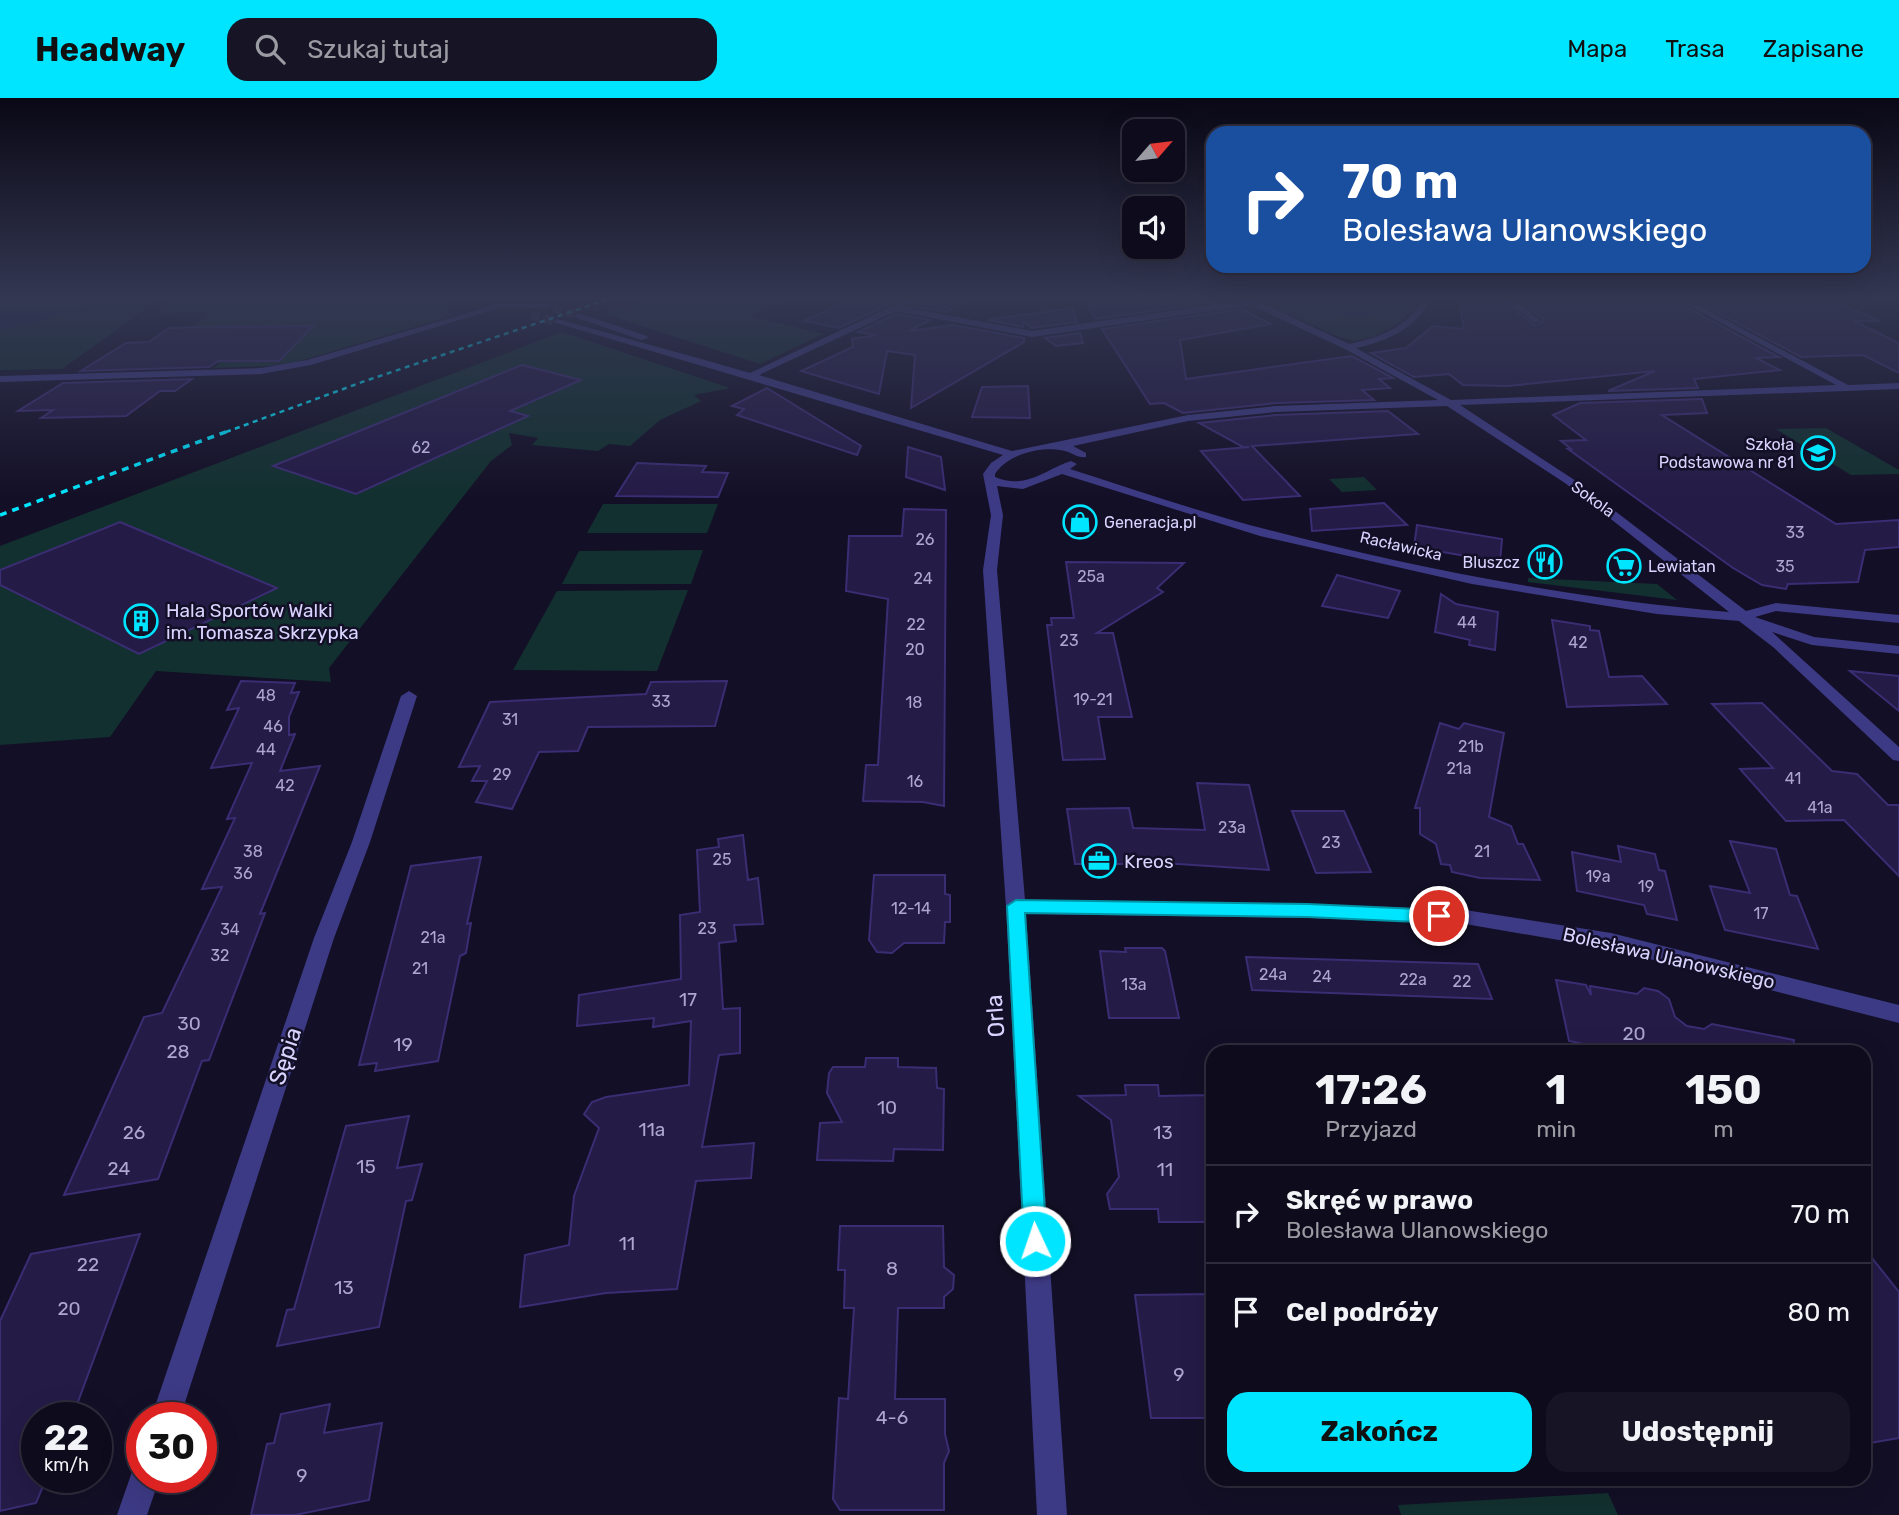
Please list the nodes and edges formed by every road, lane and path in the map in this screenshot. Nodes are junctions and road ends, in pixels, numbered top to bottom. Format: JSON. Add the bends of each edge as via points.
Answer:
{"nodes":[{"id":1,"x":293,"y":365,"type":"edge"},
{"id":2,"x":714,"y":365,"type":"edge"},
{"id":3,"x":774,"y":365,"type":"edge"},
{"id":4,"x":1381,"y":365,"type":"edge"},
{"id":5,"x":1804,"y":365,"type":"edge"},
{"id":6,"x":750,"y":376,"type":"junction"},
{"id":7,"x":0,"y":379,"type":"edge"},
{"id":8,"x":1899,"y":386,"type":"edge"},
{"id":9,"x":1847,"y":388,"type":"junction"},
{"id":10,"x":1447,"y":401,"type":"junction"},
{"id":11,"x":1135,"y":430,"type":"junction"},
{"id":12,"x":1060,"y":445,"type":"junction"},
{"id":13,"x":1082,"y":455,"type":"junction"},
{"id":14,"x":1013,"y":456,"type":"junction"},
{"id":15,"x":1061,"y":470,"type":"junction"},
{"id":16,"x":992,"y":480,"type":"junction"},
{"id":17,"x":1024,"y":485,"type":"junction"},
{"id":18,"x":1015,"y":496,"type":"dead end"},
{"id":19,"x":1741,"y":617,"type":"junction"},
{"id":20,"x":1899,"y":619,"type":"edge"},
{"id":21,"x":1899,"y":650,"type":"edge"},
{"id":22,"x":410,"y":696,"type":"dead end"},
{"id":23,"x":1899,"y":756,"type":"edge"},
{"id":24,"x":1016,"y":906,"type":"junction"},
{"id":25,"x":1899,"y":1014,"type":"edge"},
{"id":26,"x":170,"y":1402,"type":"edge"},
{"id":27,"x":140,"y":1493,"type":"edge"},
{"id":28,"x":132,"y":1515,"type":"edge"},
{"id":29,"x":1052,"y":1515,"type":"edge"}],
"edges":[{"from":1,"to":7,"type":"street","via":[[271,370]]},
{"from":2,"to":6,"type":"street"},
{"from":3,"to":6,"type":"street"},
{"from":4,"to":10,"type":"street","name":"Sokola"},
{"from":5,"to":9,"type":"street"},
{"from":6,"to":14,"type":"street"},
{"from":8,"to":9,"type":"street"},
{"from":9,"to":10,"type":"street"},
{"from":10,"to":11,"type":"street","via":[[1227,412]]},
{"from":10,"to":19,"type":"street","name":"Sokola","via":[[1614,514]]},
{"from":11,"to":12,"type":"street"},
{"from":11,"to":13,"type":"street"},
{"from":12,"to":13,"type":"street"},
{"from":12,"to":14,"type":"street"},
{"from":13,"to":15,"type":"street"},
{"from":14,"to":16,"type":"street","via":[[991,468]]},
{"from":15,"to":17,"type":"street"},
{"from":15,"to":19,"type":"street","name":"Racławicka","via":[[1265,533],[1472,580],[1657,610]]},
{"from":16,"to":17,"type":"street"},
{"from":16,"to":24,"type":"street","name":"Orla","via":[[991,494],[1001,510],[990,570]]},
{"from":17,"to":18,"type":"street"},
{"from":19,"to":20,"type":"street","name":"Racławicka","via":[[1776,607]]},
{"from":19,"to":21,"type":"street","name":"Racławicka","via":[[1812,641]]},
{"from":19,"to":23,"type":"street","name":"Sokola","via":[[1778,644]]},
{"from":22,"to":26,"type":"street","name":"Sępia","via":[[324,938]]},
{"from":24,"to":25,"type":"street","name":"Bolesława Ulanowskiego","via":[[1465,917],[1611,941]]},
{"from":24,"to":29,"type":"street","name":"Orla"},
{"from":27,"to":28,"type":"street"}]}
